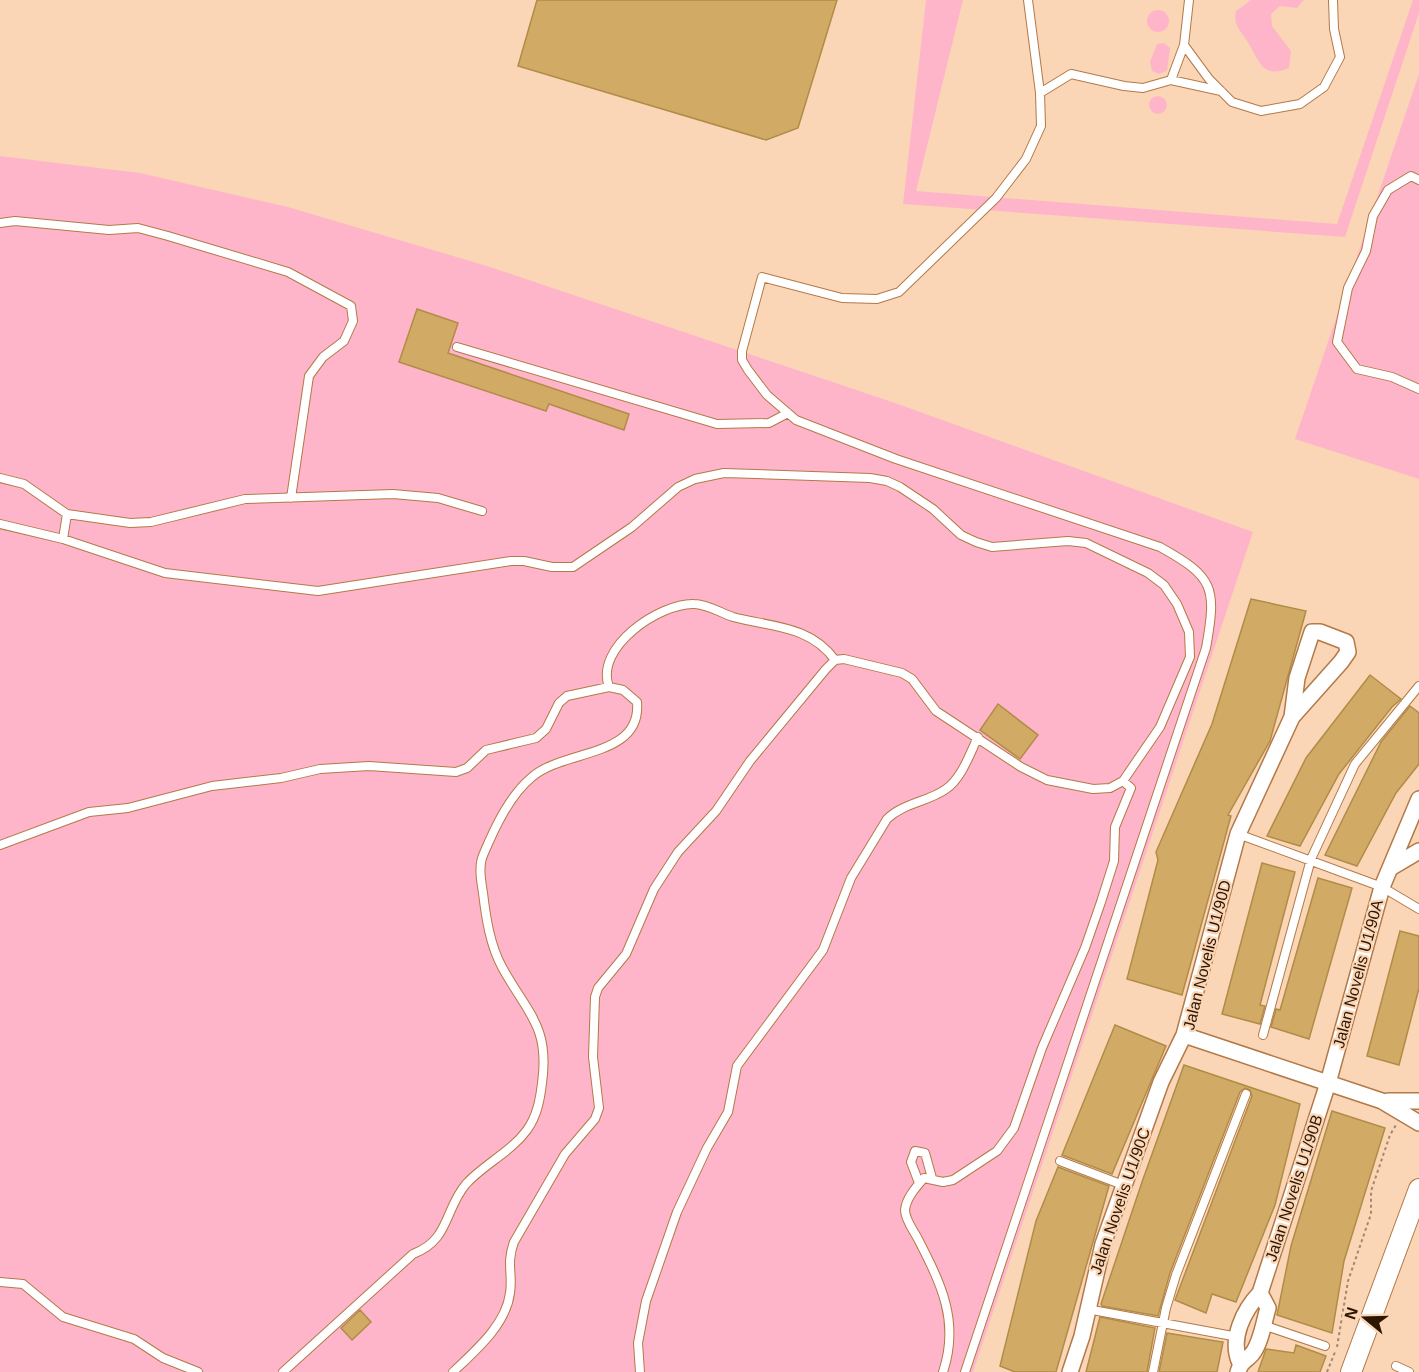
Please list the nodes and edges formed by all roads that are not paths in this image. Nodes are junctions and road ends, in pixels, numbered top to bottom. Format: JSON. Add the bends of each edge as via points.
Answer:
{"nodes":[{"id":1,"x":1028,"y":0,"type":"edge"},
{"id":2,"x":1189,"y":0,"type":"edge"},
{"id":3,"x":1333,"y":0,"type":"edge"},
{"id":4,"x":1184,"y":45,"type":"junction"},
{"id":5,"x":1171,"y":80,"type":"junction"},
{"id":6,"x":1221,"y":91,"type":"junction"},
{"id":7,"x":1040,"y":93,"type":"junction"},
{"id":8,"x":1419,"y":180,"type":"edge"},
{"id":9,"x":0,"y":223,"type":"edge"},
{"id":10,"x":457,"y":347,"type":"dead end"},
{"id":11,"x":1419,"y":389,"type":"edge"},
{"id":12,"x":788,"y":413,"type":"junction"},
{"id":13,"x":0,"y":478,"type":"edge"},
{"id":14,"x":291,"y":498,"type":"junction"},
{"id":15,"x":482,"y":511,"type":"dead end"},
{"id":16,"x":67,"y":514,"type":"junction"},
{"id":17,"x":0,"y":524,"type":"edge"},
{"id":18,"x":63,"y":539,"type":"junction"},
{"id":19,"x":835,"y":660,"type":"junction"},
{"id":20,"x":1419,"y":686,"type":"edge"},
{"id":21,"x":609,"y":687,"type":"junction"},
{"id":22,"x":1292,"y":717,"type":"junction"},
{"id":23,"x":978,"y":737,"type":"junction"},
{"id":24,"x":1123,"y":782,"type":"junction"},
{"id":25,"x":1419,"y":799,"type":"edge"},
{"id":26,"x":1238,"y":834,"type":"junction"},
{"id":27,"x":0,"y":845,"type":"edge"},
{"id":28,"x":1419,"y":851,"type":"edge"},
{"id":29,"x":1311,"y":859,"type":"junction"},
{"id":30,"x":1392,"y":867,"type":"junction"},
{"id":31,"x":1382,"y":887,"type":"junction"},
{"id":32,"x":1419,"y":909,"type":"edge"},
{"id":33,"x":1184,"y":1035,"type":"junction"},
{"id":34,"x":1263,"y":1035,"type":"dead end"},
{"id":35,"x":1328,"y":1083,"type":"junction"},
{"id":36,"x":1246,"y":1094,"type":"dead end"},
{"id":37,"x":1382,"y":1101,"type":"junction"},
{"id":38,"x":1419,"y":1101,"type":"edge"},
{"id":39,"x":1419,"y":1124,"type":"edge"},
{"id":40,"x":1060,"y":1161,"type":"dead end"},
{"id":41,"x":932,"y":1178,"type":"junction"},
{"id":42,"x":920,"y":1183,"type":"junction"},
{"id":43,"x":1123,"y":1185,"type":"junction"},
{"id":44,"x":1419,"y":1189,"type":"edge"},
{"id":45,"x":0,"y":1282,"type":"edge"},
{"id":46,"x":1260,"y":1293,"type":"junction"},
{"id":47,"x":1087,"y":1309,"type":"junction"},
{"id":48,"x":1163,"y":1323,"type":"junction"},
{"id":49,"x":1263,"y":1325,"type":"junction"},
{"id":50,"x":1238,"y":1337,"type":"junction"},
{"id":51,"x":1325,"y":1346,"type":"dead end"},
{"id":52,"x":1396,"y":1366,"type":"dead end"},
{"id":53,"x":1239,"y":1367,"type":"edge"},
{"id":54,"x":198,"y":1372,"type":"edge"},
{"id":55,"x":283,"y":1372,"type":"edge"},
{"id":56,"x":453,"y":1372,"type":"edge"},
{"id":57,"x":640,"y":1372,"type":"edge"},
{"id":58,"x":943,"y":1372,"type":"edge"},
{"id":59,"x":964,"y":1372,"type":"edge"},
{"id":60,"x":1070,"y":1372,"type":"edge"},
{"id":61,"x":1153,"y":1372,"type":"edge"},
{"id":62,"x":1351,"y":1372,"type":"edge"},
{"id":63,"x":1409,"y":1372,"type":"edge"}],
"edges":[{"from":1,"to":7,"type":"lane"},
{"from":2,"to":4,"type":"lane"},
{"from":3,"to":6,"type":"lane","via":[[1340,57],[1324,87],[1300,104],[1261,111],[1232,102]]},
{"from":4,"to":5,"type":"lane"},
{"from":4,"to":6,"type":"lane"},
{"from":5,"to":6,"type":"lane"},
{"from":5,"to":7,"type":"lane","via":[[1143,88],[1071,74]]},
{"from":7,"to":12,"type":"lane","via":[[1041,126],[1026,159],[996,198],[899,292],[877,298],[842,298],[762,277],[742,360],[767,395]]},
{"from":8,"to":11,"type":"lane","via":[[1411,176],[1388,190],[1373,216],[1366,251],[1348,288],[1337,342],[1357,369],[1392,377]]},
{"from":9,"to":14,"type":"lane","via":[[109,230],[138,228],[288,272],[351,306],[353,321],[344,341],[323,357],[309,376]]},
{"from":10,"to":12,"type":"lane","via":[[717,424],[769,423]]},
{"from":12,"to":59,"type":"lane","via":[[796,420],[896,459],[1160,547],[1197,569],[1211,596],[1212,612],[1203,658]]},
{"from":13,"to":16,"type":"lane","via":[[24,484]]},
{"from":14,"to":15,"type":"lane","via":[[393,494],[438,498]]},
{"from":14,"to":16,"type":"lane","via":[[245,500],[152,522]]},
{"from":16,"to":18,"type":"lane"},
{"from":17,"to":18,"type":"lane"},
{"from":18,"to":24,"type":"lane","via":[[165,573],[318,591],[511,561],[573,567],[632,527],[678,487],[724,473],[887,481],[933,508],[961,535],[976,542],[992,547],[1086,543],[1164,585],[1178,604],[1189,632],[1190,657],[1160,726]]},
{"from":19,"to":21,"type":"lane","via":[[798,630],[694,604],[665,611],[628,632],[611,660]]},
{"from":19,"to":23,"type":"lane","via":[[902,672],[936,711]]},
{"from":19,"to":56,"type":"lane","via":[[750,761],[716,811],[678,852],[654,889],[626,954],[598,988],[594,998],[593,1057],[599,1108],[595,1119],[565,1154],[514,1242],[509,1256],[510,1292],[498,1320],[484,1342]]},
{"from":20,"to":29,"type":"lane","via":[[1355,764]]},
{"from":21,"to":27,"type":"lane","via":[[567,696],[536,738],[486,750],[456,772],[369,766],[320,768],[212,786],[128,808],[89,812]]},
{"from":21,"to":55,"type":"lane","via":[[623,690],[636,702],[632,730],[600,749],[532,776],[515,796],[482,857],[486,919],[493,945],[540,1030],[546,1053],[536,1114],[520,1139],[467,1183],[435,1242],[413,1254]]},
{"from":22,"to":22,"type":"street","name":"Jalan Novelis U1/90D","via":[[1297,678],[1312,632],[1346,642],[1348,652],[1341,662]]},
{"from":22,"to":26,"type":"street","name":"Jalan Novelis U1/90D"},
{"from":23,"to":24,"type":"lane","via":[[1047,780],[1093,789]]},
{"from":23,"to":57,"type":"lane","via":[[947,789],[887,819],[851,878],[823,950],[737,1066],[728,1112],[677,1212],[646,1301],[638,1343]]},
{"from":24,"to":41,"type":"lane","via":[[1131,788],[1115,827],[1114,861],[1085,948],[1042,1048],[1014,1128],[997,1150],[972,1169],[953,1180]]},
{"from":25,"to":30,"type":"street","name":"Jalan Novelis U1/90A"},
{"from":26,"to":29,"type":"lane"},
{"from":26,"to":33,"type":"street","name":"Jalan Novelis U1/90D"},
{"from":28,"to":30,"type":"street"},
{"from":29,"to":31,"type":"lane"},
{"from":29,"to":34,"type":"lane"},
{"from":30,"to":31,"type":"street","name":"Jalan Novelis U1/90A"},
{"from":31,"to":32,"type":"lane"},
{"from":31,"to":35,"type":"street","name":"Jalan Novelis U1/90A"},
{"from":33,"to":35,"type":"street","name":"Jalan Novelis U1/90D"},
{"from":33,"to":43,"type":"street","name":"Jalan Novelis U1/90C","via":[[1161,1082]]},
{"from":35,"to":37,"type":"street","name":"Jalan Novelis U1/90D"},
{"from":35,"to":46,"type":"street","name":"Jalan Novelis U1/90B"},
{"from":36,"to":48,"type":"lane","via":[[1176,1275]]},
{"from":37,"to":38,"type":"street","name":"Jalan Novelis U1/90D"},
{"from":37,"to":39,"type":"street","name":"Jalan Novelis U1/90D"},
{"from":40,"to":43,"type":"lane"},
{"from":41,"to":42,"type":"lane","via":[[924,1178]]},
{"from":41,"to":42,"type":"lane","via":[[925,1153],[915,1151],[911,1162]]},
{"from":42,"to":58,"type":"lane","via":[[905,1210],[945,1298],[951,1322]]},
{"from":43,"to":47,"type":"street","name":"Jalan Novelis U1/90C","via":[[1102,1244]]},
{"from":44,"to":62,"type":"street"},
{"from":45,"to":54,"type":"lane","via":[[23,1284],[63,1317],[134,1339],[163,1358]]},
{"from":46,"to":49,"type":"street","name":"Jalan Novelis U1/90B","via":[[1268,1308]]},
{"from":46,"to":50,"type":"street","name":"Jalan Novelis U1/90B","via":[[1247,1307]]},
{"from":47,"to":48,"type":"lane"},
{"from":47,"to":60,"type":"street","name":"Jalan Novelis U1/90C"},
{"from":48,"to":50,"type":"lane"},
{"from":48,"to":61,"type":"lane"},
{"from":49,"to":51,"type":"lane"},
{"from":49,"to":53,"type":"street","name":"Jalan Novelis U1/90B","via":[[1253,1353]]},
{"from":50,"to":53,"type":"street","name":"Jalan Novelis U1/90B","via":[[1235,1352]]},
{"from":52,"to":63,"type":"lane"}]}
